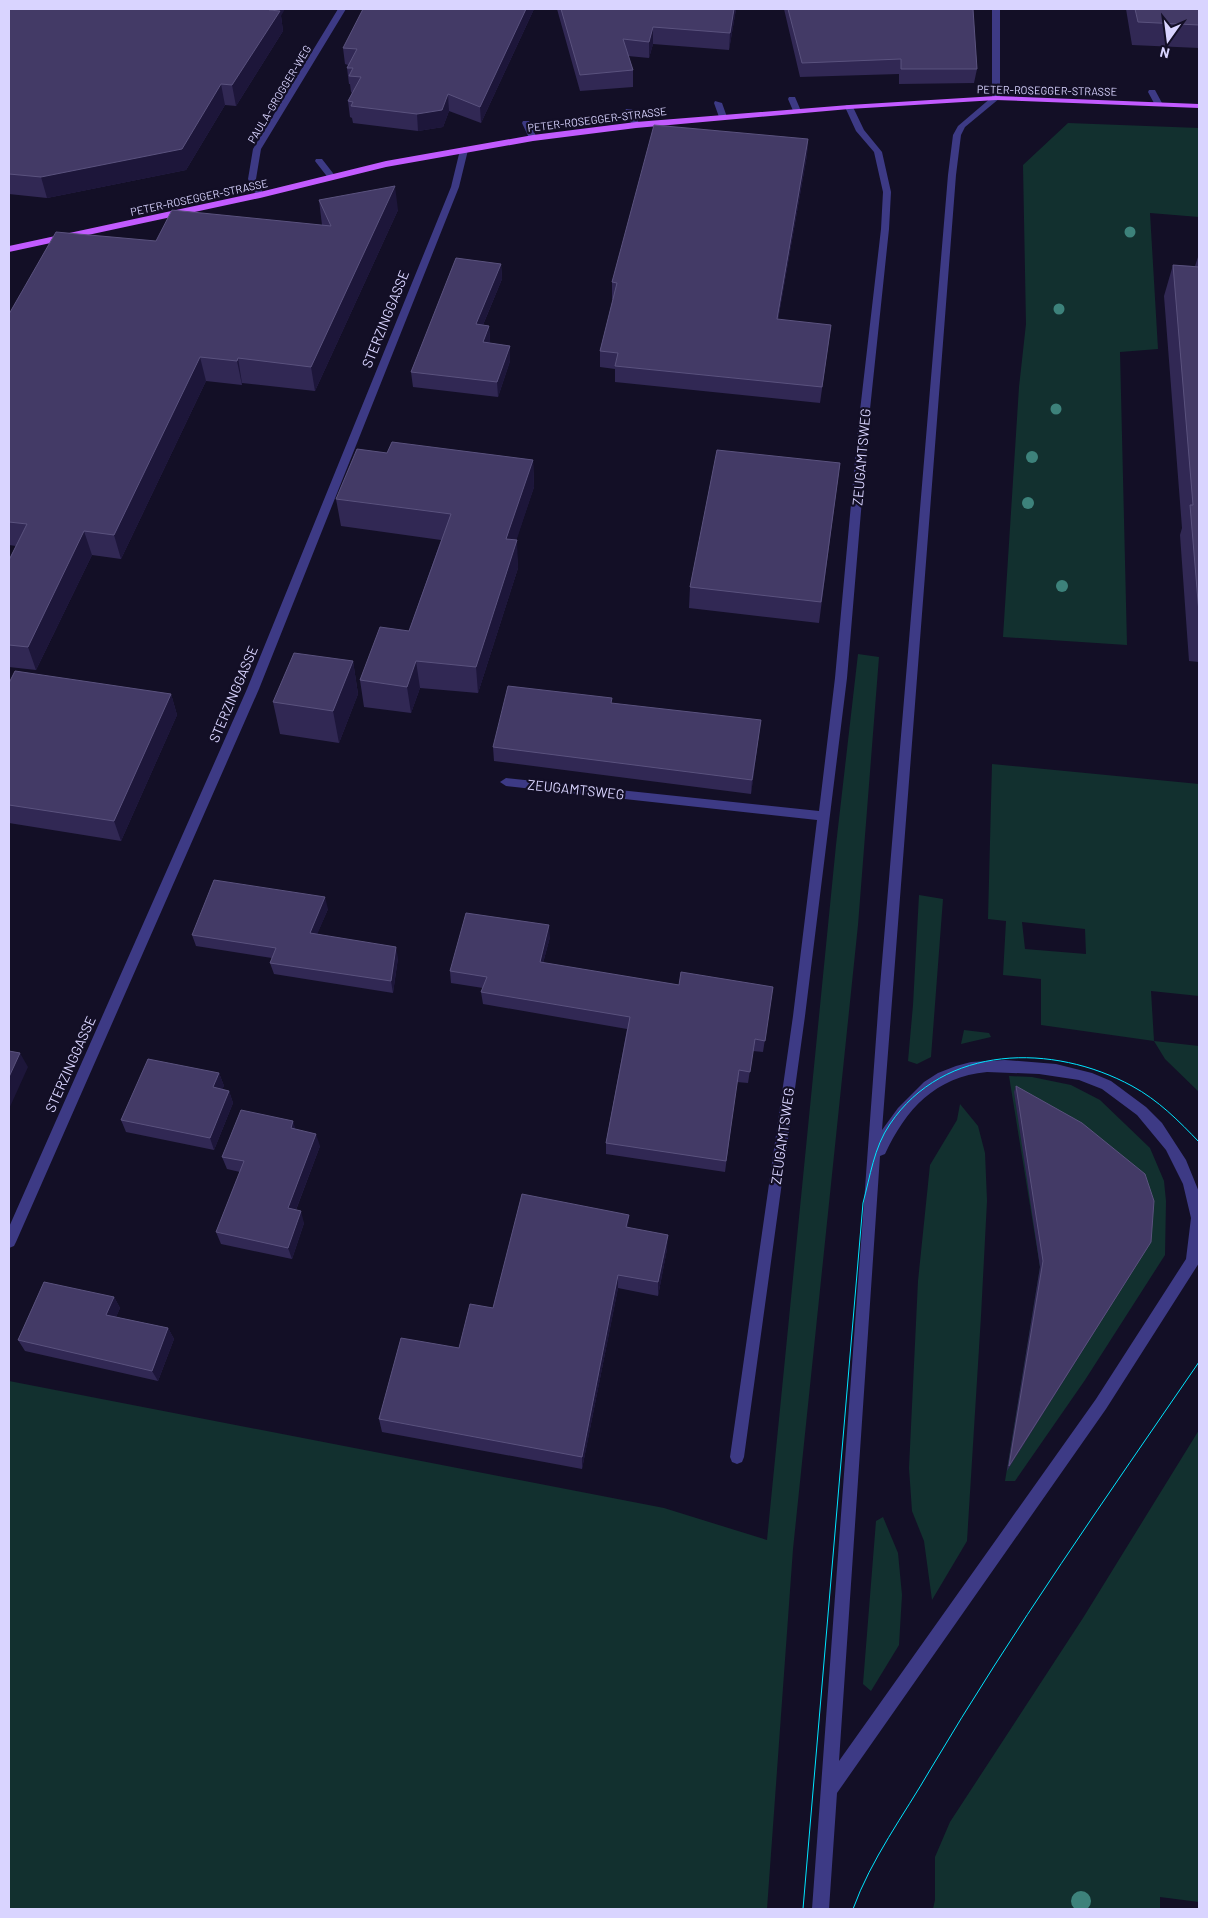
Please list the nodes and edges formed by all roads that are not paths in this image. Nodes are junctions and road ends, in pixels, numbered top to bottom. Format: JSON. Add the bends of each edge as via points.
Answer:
{"nodes":[{"id":1,"x":342,"y":9,"type":"edge"},
{"id":2,"x":996,"y":9,"type":"edge"},
{"id":3,"x":1152,"y":92,"type":"dead end"},
{"id":4,"x":996,"y":98,"type":"junction"},
{"id":5,"x":792,"y":99,"type":"dead end"},
{"id":6,"x":718,"y":103,"type":"dead end"},
{"id":7,"x":1158,"y":103,"type":"junction"},
{"id":8,"x":1199,"y":106,"type":"edge"},
{"id":9,"x":849,"y":107,"type":"junction"},
{"id":10,"x":629,"y":111,"type":"dead end"},
{"id":11,"x":797,"y":111,"type":"junction"},
{"id":12,"x":722,"y":117,"type":"junction"},
{"id":13,"x":526,"y":123,"type":"dead end"},
{"id":14,"x":636,"y":125,"type":"junction"},
{"id":15,"x":534,"y":138,"type":"junction"},
{"id":16,"x":464,"y":150,"type":"junction"},
{"id":17,"x":319,"y":161,"type":"dead end"},
{"id":18,"x":332,"y":177,"type":"junction"},
{"id":19,"x":260,"y":195,"type":"junction"},
{"id":20,"x":9,"y":249,"type":"edge"},
{"id":21,"x":506,"y":782,"type":"dead end"},
{"id":22,"x":824,"y":816,"type":"junction"},
{"id":23,"x":872,"y":1193,"type":"junction"},
{"id":24,"x":9,"y":1242,"type":"edge"},
{"id":25,"x":737,"y":1457,"type":"dead end"},
{"id":26,"x":828,"y":1792,"type":"junction"},
{"id":27,"x":820,"y":1909,"type":"edge"}],
"edges":[{"from":1,"to":19,"type":"street","name":"PAULA-GROGGER-WEG","via":[[257,149],[252,179]]},
{"from":2,"to":4,"type":"street"},
{"from":3,"to":7,"type":"street"},
{"from":4,"to":7,"type":"main road","name":"PETER-ROSEGGER-STRASSE"},
{"from":4,"to":9,"type":"main road","name":"PETER-ROSEGGER-STRASSE"},
{"from":4,"to":23,"type":"street","via":[[960,130],[952,175]]},
{"from":5,"to":11,"type":"street"},
{"from":6,"to":12,"type":"street"},
{"from":7,"to":8,"type":"main road","name":"PETER-ROSEGGER-STRASSE"},
{"from":9,"to":11,"type":"main road","name":"PETER-ROSEGGER-STRASSE"},
{"from":9,"to":22,"type":"street","name":"ZEUGAMTSWEG","via":[[860,131],[878,152],[887,192]]},
{"from":10,"to":14,"type":"street"},
{"from":11,"to":12,"type":"main road","name":"PETER-ROSEGGER-STRASSE"},
{"from":12,"to":14,"type":"main road","name":"PETER-ROSEGGER-STRASSE"},
{"from":13,"to":15,"type":"street"},
{"from":14,"to":15,"type":"main road","name":"PETER-ROSEGGER-STRASSE"},
{"from":15,"to":16,"type":"main road","name":"PETER-ROSEGGER-STRASSE"},
{"from":16,"to":18,"type":"main road","name":"PETER-ROSEGGER-STRASSE"},
{"from":16,"to":24,"type":"street","name":"STERZINGGASSE","via":[[455,187],[253,688]]},
{"from":17,"to":18,"type":"street"},
{"from":18,"to":19,"type":"main road","name":"PETER-ROSEGGER-STRASSE"},
{"from":19,"to":20,"type":"main road","name":"PETER-ROSEGGER-STRASSE"},
{"from":21,"to":22,"type":"street","name":"ZEUGAMTSWEG"},
{"from":22,"to":25,"type":"street","name":"ZEUGAMTSWEG"},
{"from":23,"to":26,"type":"street"},
{"from":23,"to":26,"type":"street","via":[[884,1136],[919,1093],[956,1071],[977,1065],[1044,1068],[1088,1077],[1114,1091],[1137,1107],[1169,1141],[1189,1180],[1196,1206],[1198,1234],[1193,1261],[1101,1404]]},
{"from":26,"to":27,"type":"street"}]}
